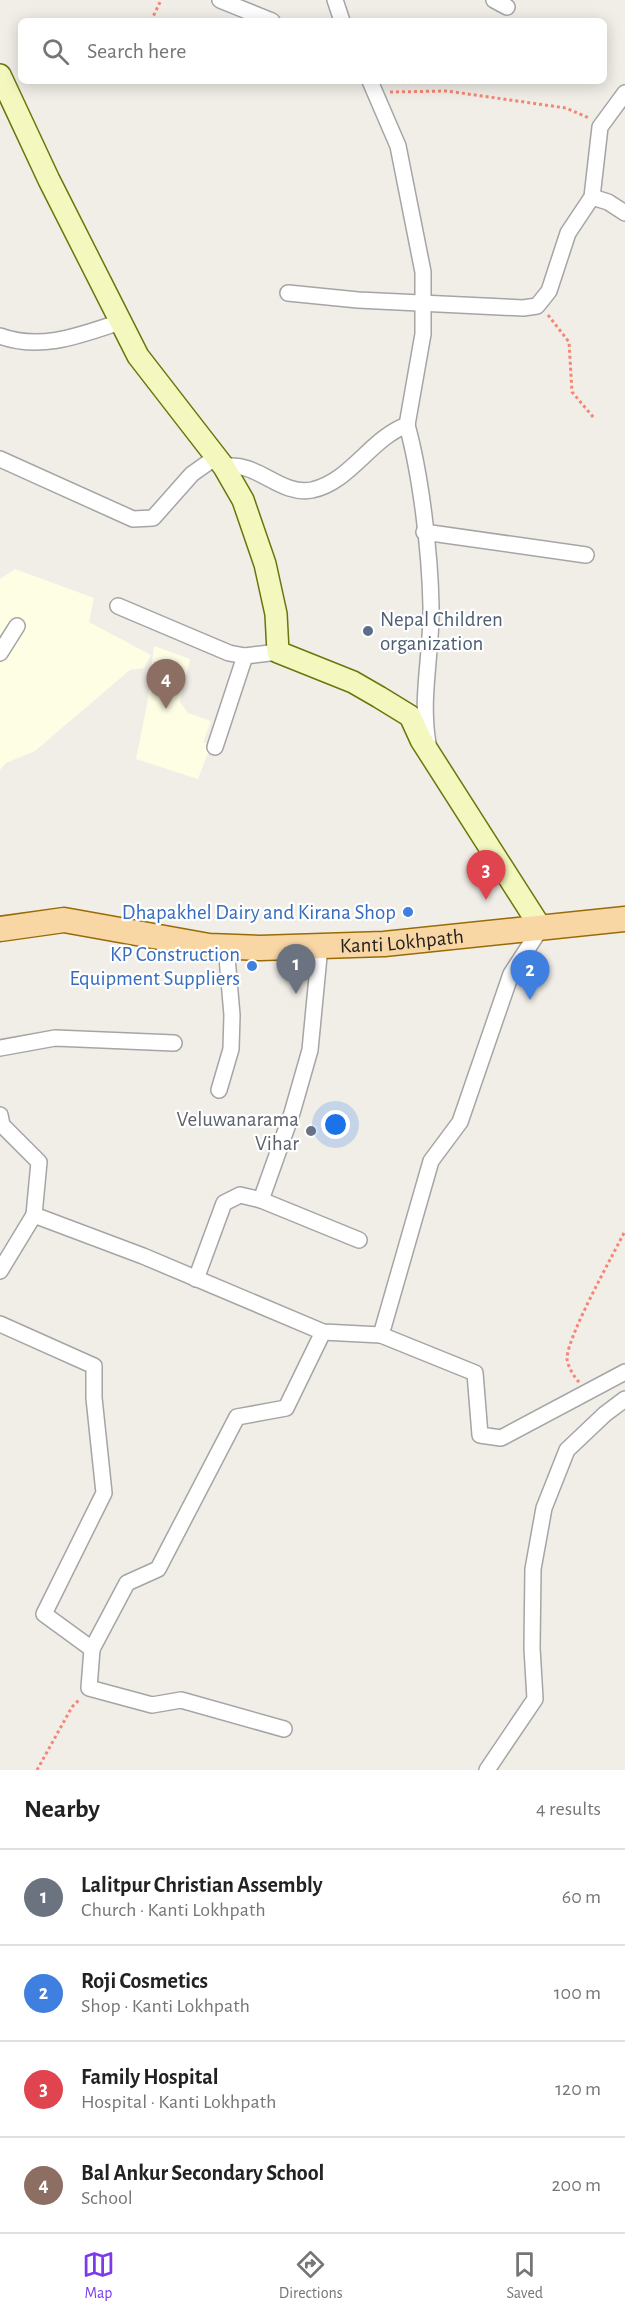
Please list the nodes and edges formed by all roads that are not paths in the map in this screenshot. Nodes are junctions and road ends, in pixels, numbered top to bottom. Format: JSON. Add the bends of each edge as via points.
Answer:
{"nodes":[{"id":1,"x":220,"y":0,"type":"edge"},
{"id":2,"x":334,"y":0,"type":"edge"},
{"id":3,"x":265,"y":18,"type":"edge"},
{"id":4,"x":341,"y":18,"type":"edge"},
{"id":5,"x":0,"y":75,"type":"edge"},
{"id":6,"x":374,"y":88,"type":"edge"},
{"id":7,"x":625,"y":93,"type":"edge"},
{"id":8,"x":592,"y":197,"type":"junction"},
{"id":9,"x":625,"y":213,"type":"edge"},
{"id":10,"x":288,"y":293,"type":"dead end"},
{"id":11,"x":424,"y":301,"type":"junction"},
{"id":12,"x":120,"y":322,"type":"junction"},
{"id":13,"x":0,"y":336,"type":"edge"},
{"id":14,"x":407,"y":425,"type":"junction"},
{"id":15,"x":0,"y":459,"type":"edge"},
{"id":16,"x":220,"y":462,"type":"junction"},
{"id":17,"x":424,"y":532,"type":"junction"},
{"id":18,"x":586,"y":555,"type":"dead end"},
{"id":19,"x":118,"y":606,"type":"dead end"},
{"id":20,"x":17,"y":626,"type":"dead end"},
{"id":21,"x":278,"y":652,"type":"junction"},
{"id":22,"x":0,"y":653,"type":"edge"},
{"id":23,"x":245,"y":656,"type":"junction"},
{"id":24,"x":215,"y":747,"type":"dead end"},
{"id":25,"x":430,"y":752,"type":"junction"},
{"id":26,"x":625,"y":919,"type":"edge"},
{"id":27,"x":541,"y":928,"type":"junction"},
{"id":28,"x":0,"y":929,"type":"edge"},
{"id":29,"x":226,"y":946,"type":"junction"},
{"id":30,"x":320,"y":946,"type":"junction"},
{"id":31,"x":174,"y":1043,"type":"dead end"},
{"id":32,"x":0,"y":1048,"type":"edge"},
{"id":33,"x":219,"y":1090,"type":"dead end"},
{"id":34,"x":0,"y":1115,"type":"edge"},
{"id":35,"x":261,"y":1200,"type":"junction"},
{"id":36,"x":34,"y":1215,"type":"junction"},
{"id":37,"x":359,"y":1240,"type":"dead end"},
{"id":38,"x":0,"y":1271,"type":"edge"},
{"id":39,"x":196,"y":1279,"type":"junction"},
{"id":40,"x":0,"y":1324,"type":"edge"},
{"id":41,"x":323,"y":1332,"type":"junction"},
{"id":42,"x":381,"y":1335,"type":"junction"},
{"id":43,"x":625,"y":1372,"type":"edge"},
{"id":44,"x":625,"y":1399,"type":"edge"},
{"id":45,"x":92,"y":1649,"type":"junction"},
{"id":46,"x":284,"y":1729,"type":"dead end"},
{"id":47,"x":487,"y":1770,"type":"edge"}],
"edges":[{"from":1,"to":3,"type":"street"},
{"from":2,"to":4,"type":"street"},
{"from":5,"to":12,"type":"main road"},
{"from":6,"to":11,"type":"street","via":[[398,146],[409,192]]},
{"from":7,"to":8,"type":"street","via":[[600,127]]},
{"from":8,"to":9,"type":"street"},
{"from":8,"to":11,"type":"street","via":[[568,233],[549,291],[537,306]]},
{"from":10,"to":11,"type":"street"},
{"from":11,"to":14,"type":"street","via":[[423,334]]},
{"from":12,"to":13,"type":"street","via":[[50,342],[20,343]]},
{"from":12,"to":16,"type":"main road","via":[[138,356]]},
{"from":14,"to":16,"type":"street","via":[[395,429],[326,485],[312,490],[288,489],[240,465]]},
{"from":14,"to":17,"type":"street"},
{"from":15,"to":16,"type":"street","via":[[133,519],[145,520],[162,511],[192,474]]},
{"from":16,"to":21,"type":"main road","via":[[243,500],[265,564],[276,614]]},
{"from":17,"to":18,"type":"street"},
{"from":17,"to":25,"type":"street","via":[[431,608],[423,716]]},
{"from":19,"to":23,"type":"street","via":[[229,653]]},
{"from":20,"to":22,"type":"street"},
{"from":21,"to":23,"type":"street"},
{"from":21,"to":25,"type":"main road","via":[[353,682],[410,716]]},
{"from":23,"to":24,"type":"street"},
{"from":25,"to":27,"type":"main road"},
{"from":26,"to":27,"type":"main road","name":"Kanti Lokhpath"},
{"from":27,"to":30,"type":"main road","name":"Kanti Lokhpath","via":[[384,944]]},
{"from":27,"to":42,"type":"street","via":[[511,974],[460,1122],[431,1161]]},
{"from":28,"to":29,"type":"main road","name":"Kanti Lokhpath","via":[[64,920]]},
{"from":29,"to":30,"type":"main road","name":"Kanti Lokhpath"},
{"from":29,"to":33,"type":"street","via":[[231,1049]]},
{"from":30,"to":35,"type":"street","via":[[310,1050]]},
{"from":31,"to":32,"type":"street","via":[[55,1038]]},
{"from":34,"to":36,"type":"street","via":[[2,1125],[39,1161]]},
{"from":35,"to":37,"type":"street"},
{"from":35,"to":39,"type":"street","via":[[240,1195],[224,1203]]},
{"from":36,"to":38,"type":"street"},
{"from":36,"to":39,"type":"street"},
{"from":39,"to":41,"type":"street"},
{"from":40,"to":45,"type":"street","via":[[94,1366],[104,1493],[45,1614]]},
{"from":41,"to":42,"type":"street"},
{"from":41,"to":45,"type":"street","via":[[286,1408],[237,1417],[158,1569],[127,1583]]},
{"from":42,"to":43,"type":"street","via":[[475,1373],[480,1435],[501,1438]]},
{"from":44,"to":47,"type":"street","via":[[567,1450],[544,1508],[533,1569],[535,1700]]},
{"from":45,"to":46,"type":"street","via":[[89,1689],[152,1705],[181,1700]]}]}
